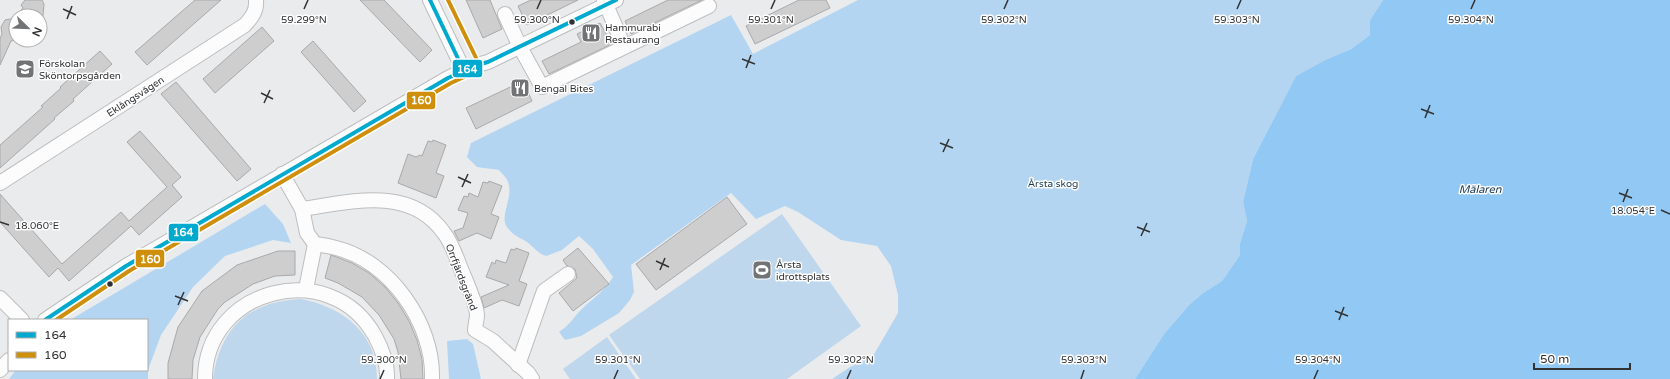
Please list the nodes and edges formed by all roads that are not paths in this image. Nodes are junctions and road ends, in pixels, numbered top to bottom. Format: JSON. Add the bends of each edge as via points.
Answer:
{"nodes":[{"id":1,"x":256,"y":0,"type":"edge"},
{"id":2,"x":430,"y":0,"type":"edge"},
{"id":3,"x":441,"y":0,"type":"edge"},
{"id":4,"x":609,"y":2,"type":"edge"},
{"id":5,"x":709,"y":6,"type":"dead end"},
{"id":6,"x":505,"y":14,"type":"dead end"},
{"id":7,"x":620,"y":37,"type":"dead end"},
{"id":8,"x":520,"y":47,"type":"junction"},
{"id":9,"x":469,"y":68,"type":"junction"},
{"id":10,"x":282,"y":174,"type":"junction"},
{"id":11,"x":0,"y":183,"type":"edge"},
{"id":12,"x":302,"y":209,"type":"junction"},
{"id":13,"x":315,"y":244,"type":"junction"},
{"id":14,"x":568,"y":274,"type":"dead end"},
{"id":15,"x":306,"y":289,"type":"junction"},
{"id":16,"x":2,"y":303,"type":"edge"},
{"id":17,"x":21,"y":319,"type":"edge"},
{"id":18,"x":46,"y":319,"type":"edge"},
{"id":19,"x":8,"y":361,"type":"edge"},
{"id":20,"x":518,"y":365,"type":"junction"},
{"id":21,"x":0,"y":370,"type":"edge"},
{"id":22,"x":205,"y":379,"type":"edge"},
{"id":23,"x":387,"y":379,"type":"edge"},
{"id":24,"x":432,"y":379,"type":"edge"},
{"id":25,"x":532,"y":379,"type":"edge"}],
"edges":[{"from":1,"to":11,"type":"street","name":"Eklångsvägen","via":[[254,16],[245,25]]},
{"from":2,"to":9,"type":"street"},
{"from":3,"to":9,"type":"street"},
{"from":4,"to":7,"type":"street"},
{"from":4,"to":8,"type":"street"},
{"from":5,"to":8,"type":"street","via":[[542,87]]},
{"from":6,"to":8,"type":"street"},
{"from":8,"to":9,"type":"street"},
{"from":9,"to":10,"type":"street"},
{"from":10,"to":12,"type":"street"},
{"from":10,"to":18,"type":"street","via":[[126,266]]},
{"from":12,"to":13,"type":"street","via":[[307,233]]},
{"from":12,"to":20,"type":"street","name":"Orrfjärdsgränd","via":[[379,199],[403,204],[426,216],[445,233],[454,252],[477,314],[474,330],[493,341]]},
{"from":13,"to":15,"type":"street"},
{"from":13,"to":24,"type":"street","via":[[337,248],[362,259],[384,275],[403,295],[418,318],[428,344]]},
{"from":14,"to":20,"type":"street","via":[[544,291]]},
{"from":15,"to":22,"type":"street","via":[[276,292],[251,301],[230,317],[209,352]]},
{"from":15,"to":23,"type":"street","via":[[328,295],[350,308],[369,326],[382,349]]},
{"from":16,"to":17,"type":"street"},
{"from":19,"to":21,"type":"street"},
{"from":20,"to":25,"type":"street"}]}
